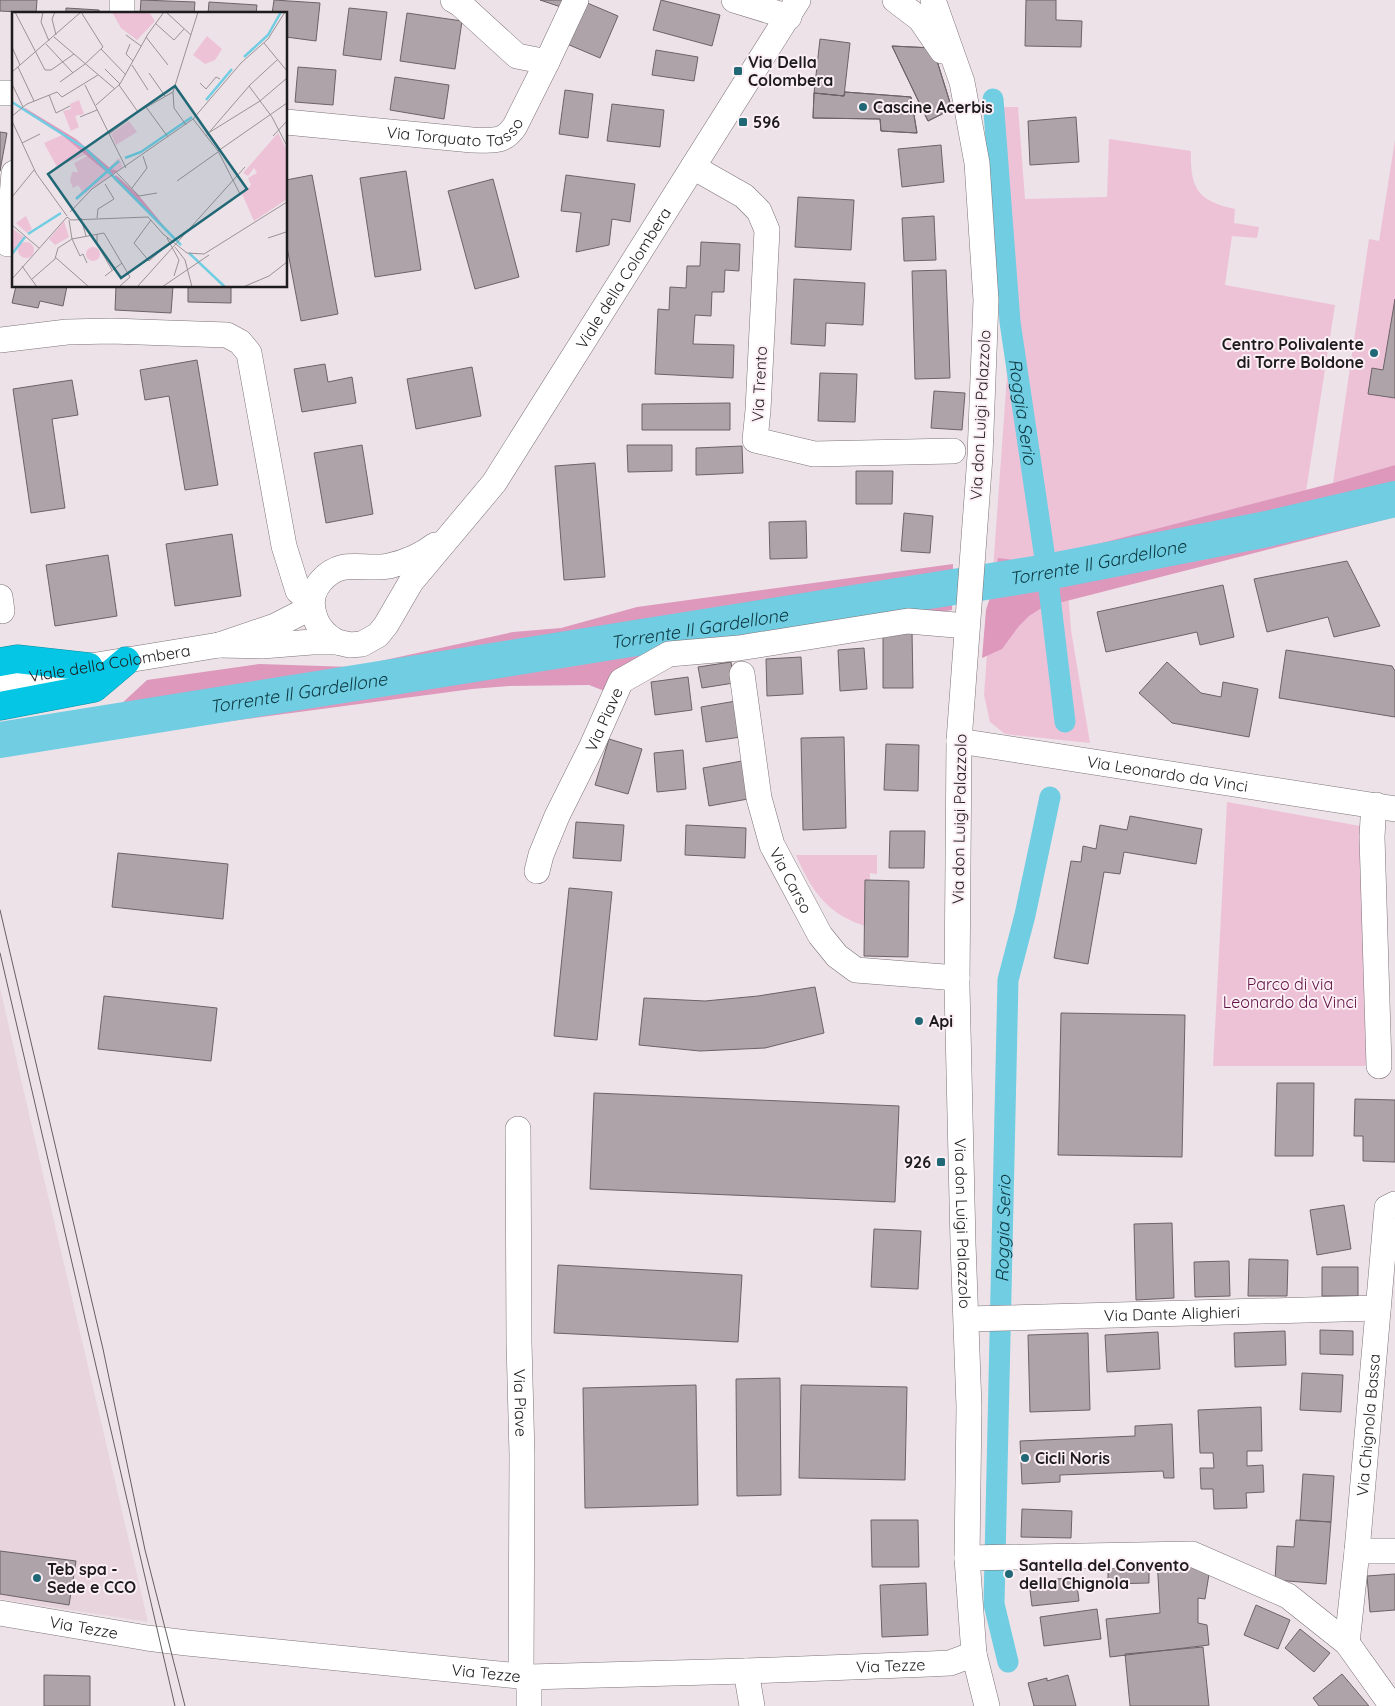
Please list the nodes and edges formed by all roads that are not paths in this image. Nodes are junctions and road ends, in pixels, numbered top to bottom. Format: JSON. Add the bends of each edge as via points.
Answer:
{"nodes":[{"id":1,"x":453,"y":0,"type":"edge"},
{"id":2,"x":576,"y":0,"type":"edge"},
{"id":3,"x":734,"y":0,"type":"edge"},
{"id":4,"x":816,"y":0,"type":"edge"},
{"id":5,"x":895,"y":0,"type":"edge"},
{"id":6,"x":933,"y":0,"type":"edge"},
{"id":7,"x":793,"y":8,"type":"edge"},
{"id":8,"x":547,"y":62,"type":"junction"},
{"id":9,"x":962,"y":82,"type":"junction"},
{"id":10,"x":288,"y":122,"type":"edge"},
{"id":11,"x":693,"y":167,"type":"junction"},
{"id":12,"x":12,"y":197,"type":"edge"},
{"id":13,"x":8,"y":244,"type":"dead end"},
{"id":14,"x":0,"y":340,"type":"edge"},
{"id":15,"x":953,"y":451,"type":"dead end"},
{"id":16,"x":451,"y":533,"type":"junction"},
{"id":17,"x":282,"y":535,"type":"junction"},
{"id":18,"x":364,"y":567,"type":"junction"},
{"id":19,"x":339,"y":568,"type":"junction"},
{"id":20,"x":312,"y":604,"type":"junction"},
{"id":21,"x":968,"y":615,"type":"junction"},
{"id":22,"x":389,"y":618,"type":"junction"},
{"id":23,"x":337,"y":642,"type":"junction"},
{"id":24,"x":219,"y":644,"type":"junction"},
{"id":25,"x":126,"y":661,"type":"junction"},
{"id":26,"x":0,"y":662,"type":"edge"},
{"id":27,"x":89,"y":667,"type":"junction"},
{"id":28,"x":742,"y":674,"type":"dead end"},
{"id":29,"x":0,"y":681,"type":"edge"},
{"id":30,"x":0,"y":706,"type":"edge"},
{"id":31,"x":959,"y":741,"type":"junction"},
{"id":32,"x":1386,"y":807,"type":"edge"},
{"id":33,"x":537,"y":870,"type":"dead end"},
{"id":34,"x":957,"y":978,"type":"junction"},
{"id":35,"x":1379,"y":1066,"type":"dead end"},
{"id":36,"x":518,"y":1129,"type":"dead end"},
{"id":37,"x":1391,"y":1206,"type":"edge"},
{"id":38,"x":1378,"y":1308,"type":"junction"},
{"id":39,"x":966,"y":1319,"type":"junction"},
{"id":40,"x":1357,"y":1551,"type":"junction"},
{"id":41,"x":1395,"y":1551,"type":"edge"},
{"id":42,"x":990,"y":1558,"type":"junction"},
{"id":43,"x":0,"y":1613,"type":"edge"},
{"id":44,"x":1347,"y":1643,"type":"junction"},
{"id":45,"x":974,"y":1654,"type":"junction"},
{"id":46,"x":746,"y":1672,"type":"junction"},
{"id":47,"x":525,"y":1676,"type":"junction"},
{"id":48,"x":529,"y":1706,"type":"edge"},
{"id":49,"x":752,"y":1706,"type":"edge"},
{"id":50,"x":987,"y":1706,"type":"edge"},
{"id":51,"x":1392,"y":1706,"type":"edge"}],
"edges":[{"from":1,"to":8,"type":"street","via":[[517,56]]},
{"from":2,"to":8,"type":"street","name":"Via Torquato Tasso"},
{"from":3,"to":7,"type":"street"},
{"from":4,"to":7,"type":"street","name":"Viale della Colombera"},
{"from":5,"to":9,"type":"street","name":"Via don Luigi Palazzolo","via":[[920,19]]},
{"from":6,"to":9,"type":"street","name":"Via don Luigi Palazzolo"},
{"from":7,"to":11,"type":"street","name":"Viale della Colombera"},
{"from":8,"to":10,"type":"street","name":"Via Torquato Tasso","via":[[515,126],[509,135],[498,140]]},
{"from":9,"to":21,"type":"street","name":"Via don Luigi Palazzolo","via":[[977,163],[986,300],[980,456]]},
{"from":11,"to":15,"type":"street","name":"Via Trento","via":[[744,196],[759,211],[767,230],[755,440],[814,454]]},
{"from":11,"to":16,"type":"street","name":"Viale della Colombera","via":[[494,483]]},
{"from":12,"to":13,"type":"street"},
{"from":14,"to":17,"type":"street","via":[[67,332],[111,331],[227,335],[240,342],[249,353]]},
{"from":16,"to":18,"type":"street","name":"Viale della Colombera","via":[[423,555],[387,566]]},
{"from":16,"to":22,"type":"street","name":"Viale della Colombera","via":[[412,582]]},
{"from":17,"to":19,"type":"street","name":"Viale della Colombera","via":[[302,559]]},
{"from":17,"to":20,"type":"street","via":[[298,590]]},
{"from":18,"to":19,"type":"street","name":"Viale della Colombera"},
{"from":18,"to":22,"type":"street","via":[[381,578],[387,587],[392,605]]},
{"from":19,"to":20,"type":"street","via":[[317,586]]},
{"from":20,"to":23,"type":"street","via":[[319,627]]},
{"from":20,"to":24,"type":"street","name":"Viale della Colombera","via":[[275,626]]},
{"from":21,"to":31,"type":"street","name":"Via don Luigi Palazzolo"},
{"from":21,"to":33,"type":"street","name":"Via Piave","via":[[908,621],[739,648],[669,654],[621,681],[557,816]]},
{"from":22,"to":23,"type":"street","name":"Viale della Colombera","via":[[378,635],[362,644]]},
{"from":23,"to":24,"type":"street","name":"Viale della Colombera","via":[[262,646]]},
{"from":24,"to":25,"type":"street","name":"Viale della Colombera"},
{"from":25,"to":27,"type":"street","name":"Viale della Colombera"},
{"from":25,"to":30,"type":"highway","via":[[94,688]]},
{"from":26,"to":27,"type":"highway","via":[[17,660]]},
{"from":27,"to":29,"type":"street","name":"Viale della Colombera"},
{"from":28,"to":34,"type":"street","name":"Via Carso","via":[[759,798],[772,846],[820,936],[837,956],[856,970]]},
{"from":31,"to":32,"type":"street","name":"Via Leonardo da Vinci"},
{"from":31,"to":34,"type":"street","name":"Via don Luigi Palazzolo"},
{"from":32,"to":35,"type":"street","name":"Via Leonardo da Vinci","via":[[1373,819],[1372,837]]},
{"from":34,"to":39,"type":"street","name":"Via don Luigi Palazzolo"},
{"from":36,"to":47,"type":"street","name":"Via Piave"},
{"from":37,"to":38,"type":"street","name":"Via Chignola Bassa"},
{"from":38,"to":39,"type":"street","name":"Via Dante Alighieri"},
{"from":38,"to":40,"type":"street","name":"Via Chignola Bassa"},
{"from":39,"to":42,"type":"street","name":"Via don Luigi Palazzolo","via":[[969,1407]]},
{"from":40,"to":41,"type":"street"},
{"from":40,"to":44,"type":"street","name":"Via Chignola Bassa"},
{"from":42,"to":44,"type":"street","via":[[1192,1554],[1288,1596]]},
{"from":42,"to":45,"type":"street","name":"Via don Luigi Palazzolo"},
{"from":43,"to":47,"type":"street","name":"Via Tezze","via":[[187,1643]]},
{"from":44,"to":51,"type":"street"},
{"from":45,"to":46,"type":"street","name":"Via Tezze","via":[[950,1662],[929,1664]]},
{"from":45,"to":50,"type":"street","name":"Via don Luigi Palazzolo"},
{"from":46,"to":47,"type":"street","name":"Via Tezze"},
{"from":46,"to":49,"type":"street"},
{"from":47,"to":48,"type":"street","name":"Via Piave"}]}
